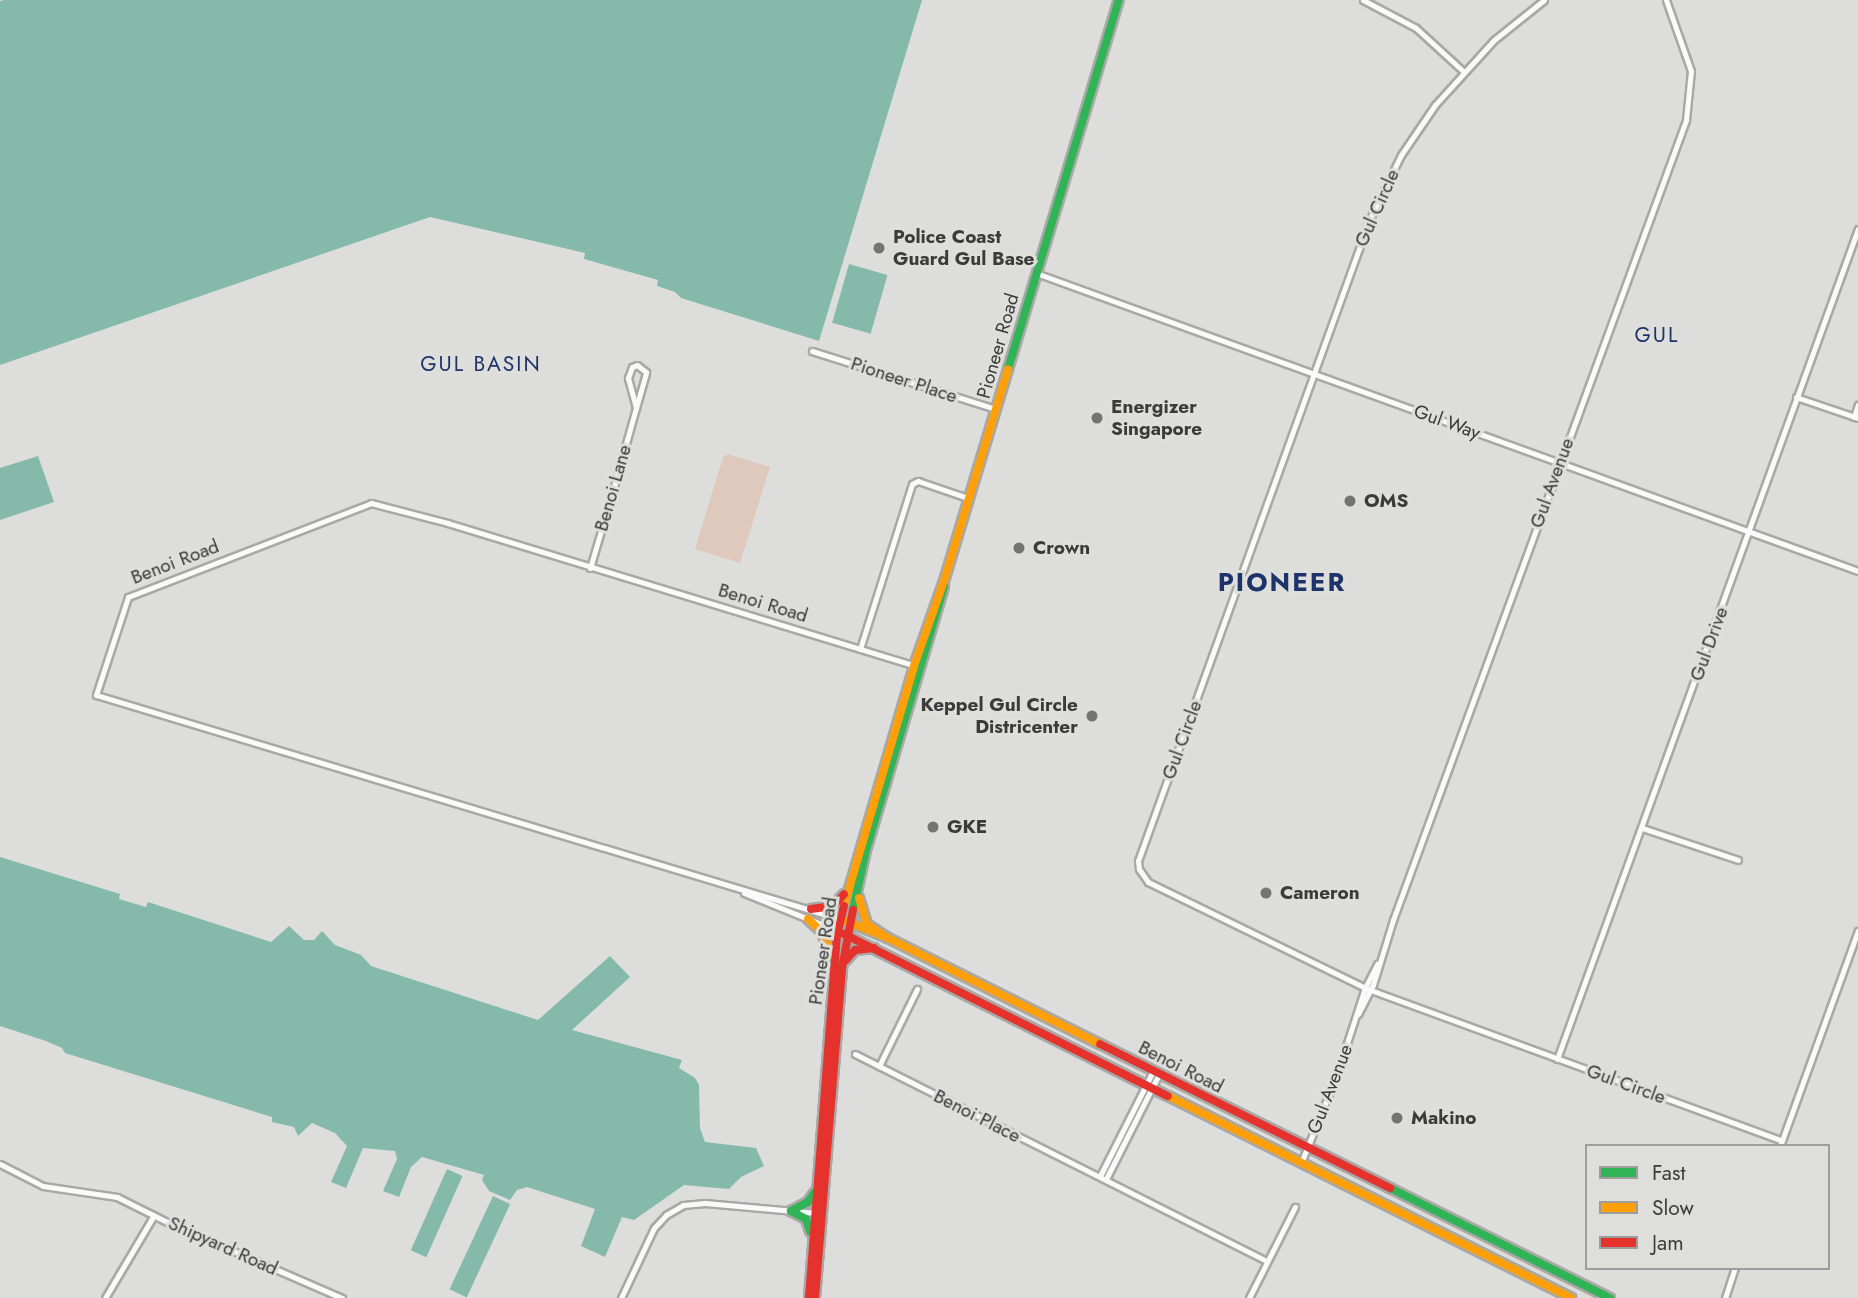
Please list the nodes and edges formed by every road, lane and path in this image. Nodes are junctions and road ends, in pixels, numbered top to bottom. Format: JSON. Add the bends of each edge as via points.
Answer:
{"nodes":[{"id":1,"x":1119,"y":0,"type":"edge"},
{"id":2,"x":1363,"y":0,"type":"edge"},
{"id":3,"x":1544,"y":0,"type":"edge"},
{"id":4,"x":1666,"y":0,"type":"edge"},
{"id":5,"x":1464,"y":71,"type":"junction"},
{"id":6,"x":1858,"y":229,"type":"edge"},
{"id":7,"x":1856,"y":240,"type":"edge"},
{"id":8,"x":1036,"y":273,"type":"junction"},
{"id":9,"x":812,"y":351,"type":"dead end"},
{"id":10,"x":1315,"y":372,"type":"junction"},
{"id":11,"x":1796,"y":397,"type":"junction"},
{"id":12,"x":1858,"y":405,"type":"edge"},
{"id":13,"x":636,"y":408,"type":"junction"},
{"id":14,"x":996,"y":409,"type":"junction"},
{"id":15,"x":1856,"y":417,"type":"edge"},
{"id":16,"x":1559,"y":463,"type":"junction"},
{"id":17,"x":968,"y":498,"type":"junction"},
{"id":18,"x":1749,"y":531,"type":"junction"},
{"id":19,"x":590,"y":568,"type":"junction"},
{"id":20,"x":1858,"y":571,"type":"edge"},
{"id":21,"x":860,"y":649,"type":"junction"},
{"id":22,"x":918,"y":667,"type":"junction"},
{"id":23,"x":1642,"y":828,"type":"junction"},
{"id":24,"x":1738,"y":860,"type":"dead end"},
{"id":25,"x":848,"y":886,"type":"junction"},
{"id":26,"x":728,"y":887,"type":"junction"},
{"id":27,"x":858,"y":889,"type":"junction"},
{"id":28,"x":811,"y":909,"type":"junction"},
{"id":29,"x":808,"y":919,"type":"junction"},
{"id":30,"x":840,"y":919,"type":"junction"},
{"id":31,"x":851,"y":922,"type":"junction"},
{"id":32,"x":838,"y":931,"type":"junction"},
{"id":33,"x":1858,"y":931,"type":"edge"},
{"id":34,"x":848,"y":936,"type":"junction"},
{"id":35,"x":888,"y":938,"type":"junction"},
{"id":36,"x":874,"y":948,"type":"junction"},
{"id":37,"x":835,"y":960,"type":"junction"},
{"id":38,"x":842,"y":968,"type":"junction"},
{"id":39,"x":917,"y":989,"type":"dead end"},
{"id":40,"x":1368,"y":989,"type":"junction"},
{"id":41,"x":855,"y":1054,"type":"dead end"},
{"id":42,"x":1557,"y":1059,"type":"junction"},
{"id":43,"x":879,"y":1066,"type":"junction"},
{"id":44,"x":1156,"y":1072,"type":"junction"},
{"id":45,"x":1149,"y":1087,"type":"junction"},
{"id":46,"x":1781,"y":1143,"type":"edge"},
{"id":47,"x":1308,"y":1149,"type":"junction"},
{"id":48,"x":822,"y":1157,"type":"junction"},
{"id":49,"x":1301,"y":1163,"type":"junction"},
{"id":50,"x":0,"y":1164,"type":"edge"},
{"id":51,"x":821,"y":1175,"type":"junction"},
{"id":52,"x":1100,"y":1176,"type":"junction"},
{"id":53,"x":1106,"y":1180,"type":"junction"},
{"id":54,"x":815,"y":1192,"type":"junction"},
{"id":55,"x":1295,"y":1207,"type":"dead end"},
{"id":56,"x":791,"y":1211,"type":"junction"},
{"id":57,"x":817,"y":1213,"type":"junction"},
{"id":58,"x":153,"y":1215,"type":"junction"},
{"id":59,"x":812,"y":1236,"type":"junction"},
{"id":60,"x":1267,"y":1261,"type":"junction"},
{"id":61,"x":1734,"y":1270,"type":"edge"},
{"id":62,"x":105,"y":1298,"type":"edge"},
{"id":63,"x":342,"y":1298,"type":"edge"},
{"id":64,"x":621,"y":1298,"type":"edge"},
{"id":65,"x":809,"y":1298,"type":"edge"},
{"id":66,"x":816,"y":1298,"type":"edge"},
{"id":67,"x":1249,"y":1298,"type":"edge"},
{"id":68,"x":1571,"y":1298,"type":"edge"},
{"id":69,"x":1611,"y":1298,"type":"edge"},
{"id":70,"x":1725,"y":1298,"type":"edge"}],
"edges":[{"from":1,"to":8,"type":"main road","name":"Pioneer Road"},
{"from":2,"to":5,"type":"street","via":[[1416,28]]},
{"from":3,"to":5,"type":"street","name":"Gul Circle"},
{"from":4,"to":16,"type":"street","name":"Gul Avenue","via":[[1691,71],[1686,120]]},
{"from":5,"to":10,"type":"street","name":"Gul Circle","via":[[1401,155],[1374,210]]},
{"from":6,"to":7,"type":"street","name":"Gul Drive"},
{"from":7,"to":11,"type":"street","name":"Gul Drive"},
{"from":8,"to":10,"type":"street","name":"Gul Way"},
{"from":8,"to":14,"type":"main road","name":"Pioneer Road"},
{"from":9,"to":14,"type":"street","name":"Pioneer Place"},
{"from":10,"to":16,"type":"street","name":"Gul Way"},
{"from":10,"to":40,"type":"street","name":"Gul Circle","via":[[1138,861],[1148,882]]},
{"from":11,"to":15,"type":"street"},
{"from":11,"to":18,"type":"street","name":"Gul Drive"},
{"from":12,"to":15,"type":"street"},
{"from":13,"to":13,"type":"street","name":"Benoi Lane","via":[[628,378],[637,365],[646,372]]},
{"from":13,"to":19,"type":"street","name":"Benoi Lane"},
{"from":14,"to":17,"type":"main road","name":"Pioneer Road"},
{"from":16,"to":18,"type":"street","name":"Gul Way"},
{"from":16,"to":40,"type":"street","name":"Gul Avenue"},
{"from":17,"to":21,"type":"street","via":[[918,481],[911,486]]},
{"from":17,"to":22,"type":"main road","name":"Pioneer Road","via":[[943,596]]},
{"from":18,"to":20,"type":"street","name":"Gul Way"},
{"from":18,"to":23,"type":"street","name":"Gul Drive"},
{"from":19,"to":21,"type":"street","name":"Benoi Road"},
{"from":19,"to":26,"type":"street","name":"Benoi Road","via":[[371,503],[128,597],[96,696]]},
{"from":21,"to":22,"type":"street","name":"Benoi Road"},
{"from":22,"to":25,"type":"main road","name":"Pioneer Road"},
{"from":22,"to":27,"type":"main road","name":"Pioneer Road"},
{"from":23,"to":24,"type":"street"},
{"from":23,"to":42,"type":"street","name":"Gul Drive"},
{"from":25,"to":28,"type":"main road","via":[[833,906]]},
{"from":25,"to":30,"type":"main road","name":"Pioneer Road"},
{"from":26,"to":28,"type":"street","name":"Benoi Road"},
{"from":26,"to":29,"type":"street","name":"Benoi Road"},
{"from":27,"to":31,"type":"main road","name":"Pioneer Road"},
{"from":27,"to":35,"type":"main road","via":[[864,919]]},
{"from":28,"to":30,"type":"street","name":"Benoi Road"},
{"from":29,"to":32,"type":"street","name":"Benoi Road"},
{"from":29,"to":37,"type":"main road","via":[[820,930]]},
{"from":30,"to":31,"type":"main road","name":"Benoi Road"},
{"from":30,"to":32,"type":"main road","name":"Pioneer Road"},
{"from":31,"to":34,"type":"main road","name":"Pioneer Road"},
{"from":31,"to":35,"type":"main road","name":"Benoi Road"},
{"from":32,"to":34,"type":"main road","name":"Benoi Road"},
{"from":32,"to":37,"type":"main road","name":"Pioneer Road"},
{"from":33,"to":46,"type":"street","name":"Gul Circle"},
{"from":34,"to":36,"type":"main road","name":"Benoi Road"},
{"from":34,"to":38,"type":"main road","name":"Pioneer Road"},
{"from":35,"to":44,"type":"main road","name":"Benoi Road"},
{"from":36,"to":38,"type":"main road","via":[[855,950]]},
{"from":36,"to":45,"type":"main road","name":"Benoi Road"},
{"from":37,"to":48,"type":"main road","name":"Pioneer Road"},
{"from":38,"to":48,"type":"main road","name":"Pioneer Road"},
{"from":39,"to":43,"type":"street"},
{"from":40,"to":42,"type":"street","name":"Gul Circle"},
{"from":40,"to":47,"type":"street","name":"Gul Avenue"},
{"from":41,"to":43,"type":"street","name":"Benoi Place"},
{"from":42,"to":46,"type":"street","name":"Gul Circle"},
{"from":43,"to":52,"type":"street","name":"Benoi Place"},
{"from":44,"to":45,"type":"street"},
{"from":44,"to":47,"type":"main road","name":"Benoi Road"},
{"from":45,"to":49,"type":"main road","name":"Benoi Road"},
{"from":45,"to":52,"type":"street"},
{"from":45,"to":53,"type":"street"},
{"from":47,"to":49,"type":"street","name":"Gul Avenue"},
{"from":47,"to":69,"type":"main road","name":"Benoi Road"},
{"from":48,"to":51,"type":"main road","name":"Pioneer Road"},
{"from":49,"to":68,"type":"main road","name":"Benoi Road"},
{"from":50,"to":58,"type":"street","via":[[43,1186],[107,1193]]},
{"from":51,"to":54,"type":"main road","name":"Pioneer Road"},
{"from":51,"to":57,"type":"main road","name":"Pioneer Road"},
{"from":52,"to":53,"type":"street","name":"Benoi Place"},
{"from":53,"to":60,"type":"street","name":"Benoi Place"},
{"from":54,"to":56,"type":"main road"},
{"from":54,"to":57,"type":"main road","name":"Pioneer Road"},
{"from":55,"to":60,"type":"street"},
{"from":56,"to":57,"type":"street"},
{"from":56,"to":59,"type":"main road","via":[[806,1219]]},
{"from":56,"to":64,"type":"street","via":[[684,1205],[654,1228]]},
{"from":57,"to":59,"type":"main road","name":"Pioneer Road"},
{"from":57,"to":66,"type":"main road","name":"Pioneer Road"},
{"from":58,"to":62,"type":"street","name":"Shipyard Road"},
{"from":58,"to":63,"type":"street","name":"Shipyard Road"},
{"from":59,"to":65,"type":"main road","name":"Pioneer Road"},
{"from":60,"to":67,"type":"street"},
{"from":61,"to":70,"type":"street"}]}
